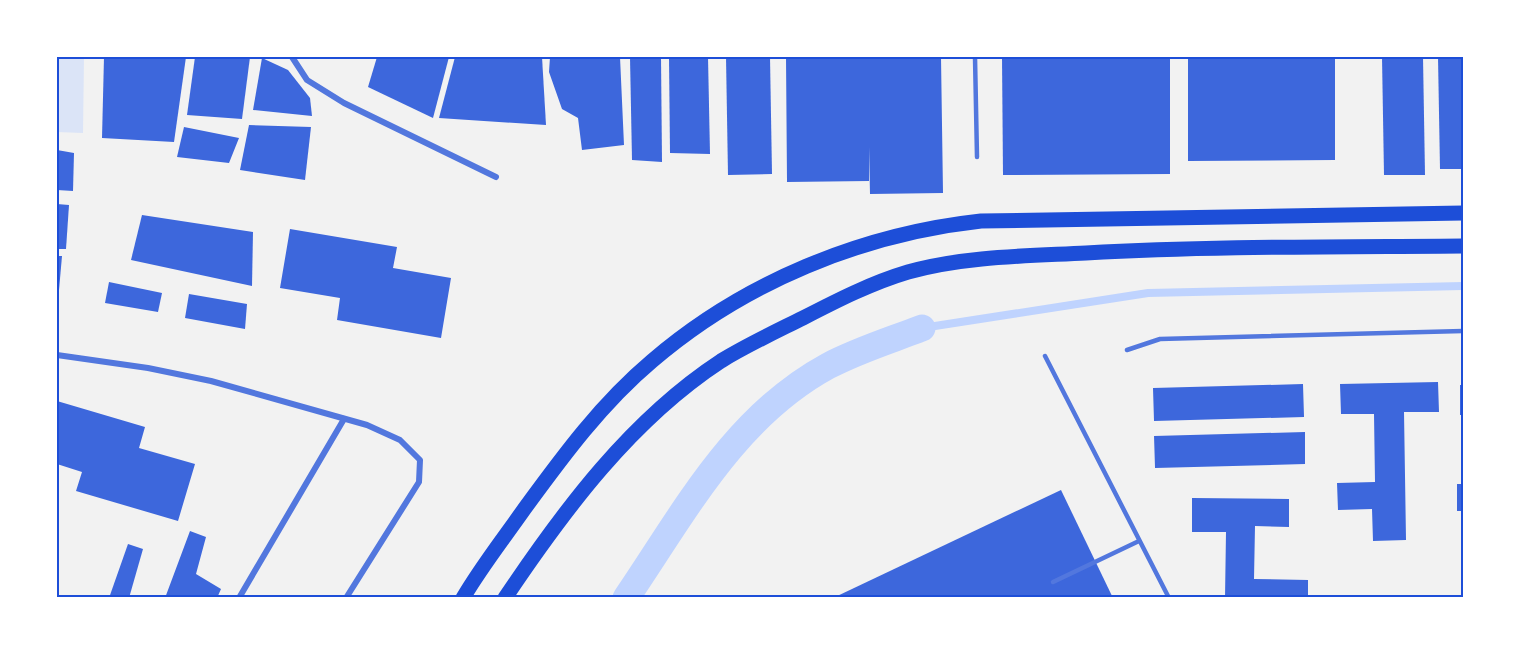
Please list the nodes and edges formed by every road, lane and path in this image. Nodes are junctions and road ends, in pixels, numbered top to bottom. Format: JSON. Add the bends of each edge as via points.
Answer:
{"nodes":[{"id":1,"x":292,"y":57,"type":"edge"},
{"id":2,"x":975,"y":57,"type":"edge"},
{"id":3,"x":977,"y":157,"type":"dead end"},
{"id":4,"x":496,"y":177,"type":"dead end"},
{"id":5,"x":1463,"y":213,"type":"edge"},
{"id":6,"x":1463,"y":246,"type":"edge"},
{"id":7,"x":1463,"y":331,"type":"edge"},
{"id":8,"x":1127,"y":350,"type":"dead end"},
{"id":9,"x":57,"y":355,"type":"edge"},
{"id":10,"x":1045,"y":356,"type":"dead end"},
{"id":11,"x":344,"y":419,"type":"junction"},
{"id":12,"x":1139,"y":541,"type":"junction"},
{"id":13,"x":1053,"y":582,"type":"dead end"},
{"id":14,"x":239,"y":598,"type":"edge"},
{"id":15,"x":346,"y":598,"type":"edge"},
{"id":16,"x":463,"y":598,"type":"edge"},
{"id":17,"x":505,"y":598,"type":"edge"},
{"id":18,"x":1169,"y":598,"type":"edge"}],
"edges":[{"from":1,"to":4,"type":"street","via":[[307,80],[344,103]]},
{"from":2,"to":3,"type":"lane"},
{"from":5,"to":16,"type":"main road","via":[[981,221],[943,225],[868,242],[759,289],[706,320],[652,361],[570,447]]},
{"from":6,"to":17,"type":"main road","via":[[1154,249],[1035,255],[937,266],[885,279],[744,347],[676,396],[642,426],[586,487]]},
{"from":7,"to":8,"type":"lane","via":[[1160,339]]},
{"from":9,"to":11,"type":"street","via":[[212,381]]},
{"from":10,"to":12,"type":"lane"},
{"from":11,"to":14,"type":"street"},
{"from":11,"to":15,"type":"street","via":[[400,440],[420,460],[419,482]]},
{"from":12,"to":13,"type":"lane"},
{"from":12,"to":18,"type":"lane"}]}
